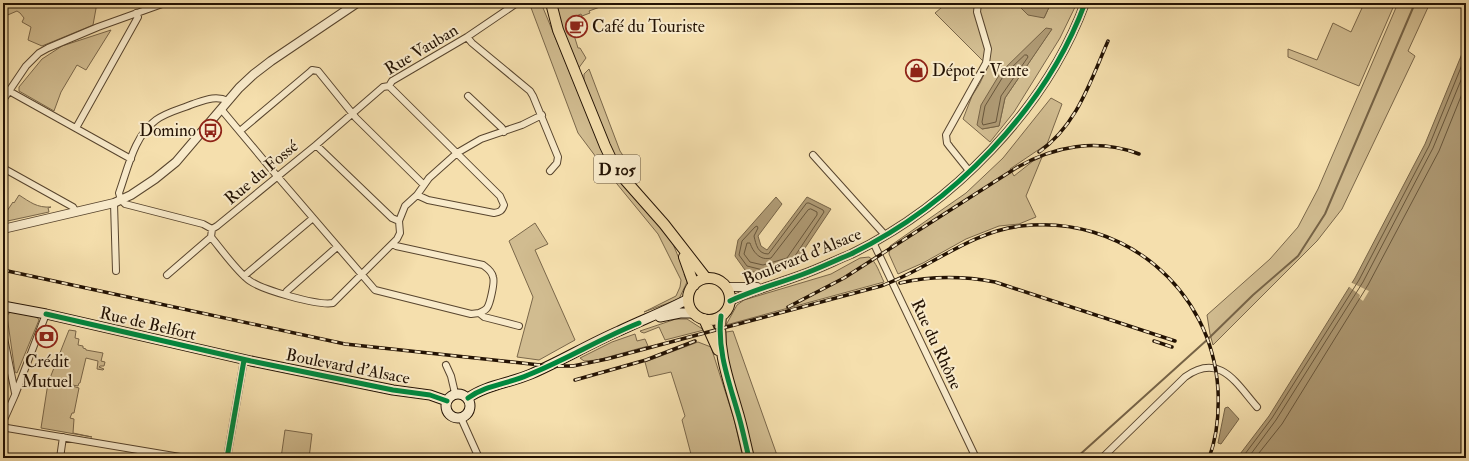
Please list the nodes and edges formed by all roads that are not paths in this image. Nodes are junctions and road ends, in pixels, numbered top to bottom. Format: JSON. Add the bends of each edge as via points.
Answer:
{"nodes":[{"id":1,"x":165,"y":3,"type":"edge"},
{"id":2,"x":357,"y":3,"type":"edge"},
{"id":3,"x":517,"y":3,"type":"edge"},
{"id":4,"x":544,"y":3,"type":"edge"},
{"id":5,"x":551,"y":3,"type":"edge"},
{"id":6,"x":978,"y":3,"type":"edge"},
{"id":7,"x":1085,"y":3,"type":"edge"},
{"id":8,"x":136,"y":13,"type":"junction"},
{"id":9,"x":558,"y":30,"type":"junction"},
{"id":10,"x":467,"y":37,"type":"junction"},
{"id":11,"x":389,"y":86,"type":"junction"},
{"id":12,"x":9,"y":91,"type":"junction"},
{"id":13,"x":378,"y":91,"type":"joint"},
{"id":14,"x":468,"y":96,"type":"dead end"},
{"id":15,"x":3,"y":100,"type":"edge"},
{"id":16,"x":228,"y":101,"type":"junction"},
{"id":17,"x":221,"y":109,"type":"junction"},
{"id":18,"x":352,"y":113,"type":"junction"},
{"id":19,"x":542,"y":115,"type":"junction"},
{"id":20,"x":76,"y":128,"type":"junction"},
{"id":21,"x":240,"y":131,"type":"junction"},
{"id":22,"x":504,"y":132,"type":"junction"},
{"id":23,"x":316,"y":145,"type":"junction"},
{"id":24,"x":457,"y":153,"type":"junction"},
{"id":25,"x":813,"y":155,"type":"dead end"},
{"id":26,"x":131,"y":159,"type":"junction"},
{"id":27,"x":3,"y":168,"type":"edge"},
{"id":28,"x":550,"y":171,"type":"dead end"},
{"id":29,"x":970,"y":172,"type":"junction"},
{"id":30,"x":277,"y":176,"type":"junction"},
{"id":31,"x":424,"y":185,"type":"junction"},
{"id":32,"x":417,"y":195,"type":"junction"},
{"id":33,"x":118,"y":202,"type":"junction"},
{"id":34,"x":76,"y":212,"type":"junction"},
{"id":35,"x":313,"y":218,"type":"junction"},
{"id":36,"x":399,"y":221,"type":"junction"},
{"id":37,"x":3,"y":229,"type":"edge"},
{"id":38,"x":212,"y":229,"type":"junction"},
{"id":39,"x":885,"y":235,"type":"junction"},
{"id":40,"x":211,"y":237,"type":"junction"},
{"id":41,"x":873,"y":242,"type":"junction"},
{"id":42,"x":393,"y":244,"type":"junction"},
{"id":43,"x":679,"y":245,"type":"junction"},
{"id":44,"x":337,"y":247,"type":"junction"},
{"id":45,"x":116,"y":271,"type":"dead end"},
{"id":46,"x":167,"y":275,"type":"dead end"},
{"id":47,"x":244,"y":276,"type":"junction"},
{"id":48,"x":362,"y":276,"type":"junction"},
{"id":49,"x":706,"y":278,"type":"junction"},
{"id":50,"x":694,"y":285,"type":"junction"},
{"id":51,"x":766,"y":286,"type":"junction"},
{"id":52,"x":726,"y":287,"type":"junction"},
{"id":53,"x":285,"y":294,"type":"junction"},
{"id":54,"x":688,"y":299,"type":"junction"},
{"id":55,"x":730,"y":301,"type":"junction"},
{"id":56,"x":3,"y":306,"type":"edge"},
{"id":57,"x":479,"y":313,"type":"junction"},
{"id":58,"x":693,"y":313,"type":"junction"},
{"id":59,"x":46,"y":314,"type":"junction"},
{"id":60,"x":721,"y":316,"type":"junction"},
{"id":61,"x":704,"y":319,"type":"junction"},
{"id":62,"x":639,"y":322,"type":"junction"},
{"id":63,"x":519,"y":326,"type":"dead end"},
{"id":64,"x":3,"y":333,"type":"edge"},
{"id":65,"x":244,"y":360,"type":"junction"},
{"id":66,"x":723,"y":363,"type":"junction"},
{"id":67,"x":446,"y":365,"type":"dead end"},
{"id":68,"x":455,"y":394,"type":"junction"},
{"id":69,"x":15,"y":395,"type":"junction"},
{"id":70,"x":468,"y":398,"type":"junction"},
{"id":71,"x":447,"y":401,"type":"junction"},
{"id":72,"x":1257,"y":407,"type":"dead end"},
{"id":73,"x":461,"y":418,"type":"junction"},
{"id":74,"x":3,"y":423,"type":"edge"},
{"id":75,"x":63,"y":437,"type":"junction"},
{"id":76,"x":148,"y":455,"type":"edge"},
{"id":77,"x":60,"y":458,"type":"edge"},
{"id":78,"x":186,"y":458,"type":"edge"},
{"id":79,"x":227,"y":458,"type":"edge"},
{"id":80,"x":479,"y":458,"type":"edge"},
{"id":81,"x":749,"y":458,"type":"edge"},
{"id":82,"x":976,"y":458,"type":"edge"},
{"id":83,"x":1102,"y":458,"type":"edge"}],
"edges":[{"from":1,"to":8,"type":"street"},
{"from":2,"to":16,"type":"street","via":[[271,61],[254,74]]},
{"from":3,"to":10,"type":"street","name":"Rue Vauban"},
{"from":4,"to":9,"type":"main road","number":"D 105"},
{"from":5,"to":9,"type":"main road","number":"D 105"},
{"from":6,"to":29,"type":"street","via":[[977,12],[988,49],[986,63],[946,135],[947,143]]},
{"from":7,"to":29,"type":"street","name":"Boulevard d'Alsace","via":[[1068,43],[1038,91],[1012,126]]},
{"from":8,"to":12,"type":"street","via":[[39,53],[26,66]]},
{"from":8,"to":20,"type":"street","via":[[138,17]]},
{"from":9,"to":43,"type":"main road","number":"D 105","via":[[613,163]]},
{"from":10,"to":11,"type":"street","name":"Rue Vauban","via":[[392,81]]},
{"from":10,"to":19,"type":"street","via":[[530,91]]},
{"from":11,"to":13,"type":"street","name":"Rue Vauban"},
{"from":11,"to":24,"type":"street"},
{"from":12,"to":15,"type":"street"},
{"from":12,"to":20,"type":"street"},
{"from":13,"to":18,"type":"street","name":"Rue du Fossé"},
{"from":14,"to":22,"type":"street"},
{"from":16,"to":17,"type":"street"},
{"from":16,"to":26,"type":"street","via":[[222,98],[209,98],[156,120],[138,140]]},
{"from":17,"to":21,"type":"street"},
{"from":17,"to":33,"type":"street","via":[[176,162],[155,179]]},
{"from":18,"to":21,"type":"street","via":[[324,76],[312,70]]},
{"from":18,"to":23,"type":"street","name":"Rue du Fossé"},
{"from":18,"to":31,"type":"street"},
{"from":19,"to":22,"type":"street"},
{"from":19,"to":28,"type":"street","via":[[558,157],[557,163]]},
{"from":20,"to":26,"type":"street"},
{"from":21,"to":30,"type":"street"},
{"from":22,"to":24,"type":"street","via":[[481,139]]},
{"from":23,"to":30,"type":"street","name":"Rue du Fossé"},
{"from":23,"to":36,"type":"street","via":[[392,218]]},
{"from":24,"to":31,"type":"street"},
{"from":24,"to":32,"type":"street","via":[[500,196],[503,209],[494,213],[428,200]]},
{"from":25,"to":39,"type":"street"},
{"from":26,"to":33,"type":"street"},
{"from":27,"to":34,"type":"street","via":[[72,206]]},
{"from":29,"to":39,"type":"street","name":"Boulevard d'Alsace","via":[[926,208]]},
{"from":30,"to":35,"type":"street"},
{"from":30,"to":38,"type":"street","name":"Rue du Fossé"},
{"from":31,"to":32,"type":"street"},
{"from":32,"to":36,"type":"street","via":[[405,206]]},
{"from":33,"to":34,"type":"street"},
{"from":33,"to":38,"type":"street","via":[[203,224]]},
{"from":33,"to":45,"type":"street"},
{"from":34,"to":37,"type":"street"},
{"from":35,"to":44,"type":"street"},
{"from":35,"to":47,"type":"street"},
{"from":36,"to":42,"type":"street","via":[[400,233]]},
{"from":38,"to":40,"type":"street"},
{"from":39,"to":41,"type":"street","name":"Boulevard d'Alsace"},
{"from":40,"to":46,"type":"street"},
{"from":40,"to":47,"type":"street"},
{"from":41,"to":51,"type":"street","name":"Boulevard d'Alsace","via":[[828,264]]},
{"from":41,"to":82,"type":"street","name":"Rue du Rhône"},
{"from":42,"to":48,"type":"street","via":[[363,272]]},
{"from":42,"to":57,"type":"street","via":[[487,268],[494,282],[489,304]]},
{"from":43,"to":49,"type":"main road","number":"D 105"},
{"from":43,"to":50,"type":"main road","number":"D 105"},
{"from":44,"to":48,"type":"street"},
{"from":44,"to":53,"type":"street"},
{"from":47,"to":53,"type":"street","via":[[256,285]]},
{"from":48,"to":53,"type":"street","via":[[333,303],[327,304]]},
{"from":48,"to":57,"type":"street","via":[[375,290],[471,314]]},
{"from":49,"to":50,"type":"main road"},
{"from":49,"to":52,"type":"main road","via":[[717,280]]},
{"from":50,"to":54,"type":"main road"},
{"from":51,"to":52,"type":"street","name":"Boulevard d'Alsace"},
{"from":51,"to":55,"type":"street","name":"Boulevard d'Alsace"},
{"from":52,"to":55,"type":"main road"},
{"from":54,"to":58,"type":"main road"},
{"from":54,"to":62,"type":"main road"},
{"from":55,"to":60,"type":"main road","via":[[727,310]]},
{"from":56,"to":59,"type":"main road","name":"Rue de Belfort"},
{"from":57,"to":63,"type":"street","via":[[484,317]]},
{"from":58,"to":61,"type":"main road"},
{"from":58,"to":62,"type":"main road","via":[[680,313]]},
{"from":59,"to":65,"type":"main road","name":"Rue de Belfort"},
{"from":59,"to":69,"type":"street"},
{"from":60,"to":61,"type":"main road","via":[[713,320]]},
{"from":60,"to":66,"type":"main road"},
{"from":61,"to":66,"type":"main road"},
{"from":62,"to":70,"type":"main road","via":[[529,375],[485,388]]},
{"from":64,"to":69,"type":"street"},
{"from":65,"to":71,"type":"main road","name":"Boulevard d'Alsace","via":[[392,390],[430,395]]},
{"from":65,"to":79,"type":"street"},
{"from":66,"to":81,"type":"main road"},
{"from":67,"to":68,"type":"street"},
{"from":68,"to":70,"type":"main road","via":[[462,394]]},
{"from":68,"to":71,"type":"main road"},
{"from":69,"to":74,"type":"street"},
{"from":70,"to":73,"type":"main road","via":[[470,410]]},
{"from":71,"to":73,"type":"main road","via":[[446,408],[449,414]]},
{"from":72,"to":83,"type":"street","via":[[1230,376],[1216,368],[1200,369],[1185,377]]},
{"from":73,"to":80,"type":"street"},
{"from":74,"to":75,"type":"street","via":[[7,428]]},
{"from":75,"to":76,"type":"street"},
{"from":75,"to":77,"type":"street"},
{"from":76,"to":78,"type":"street"}]}
